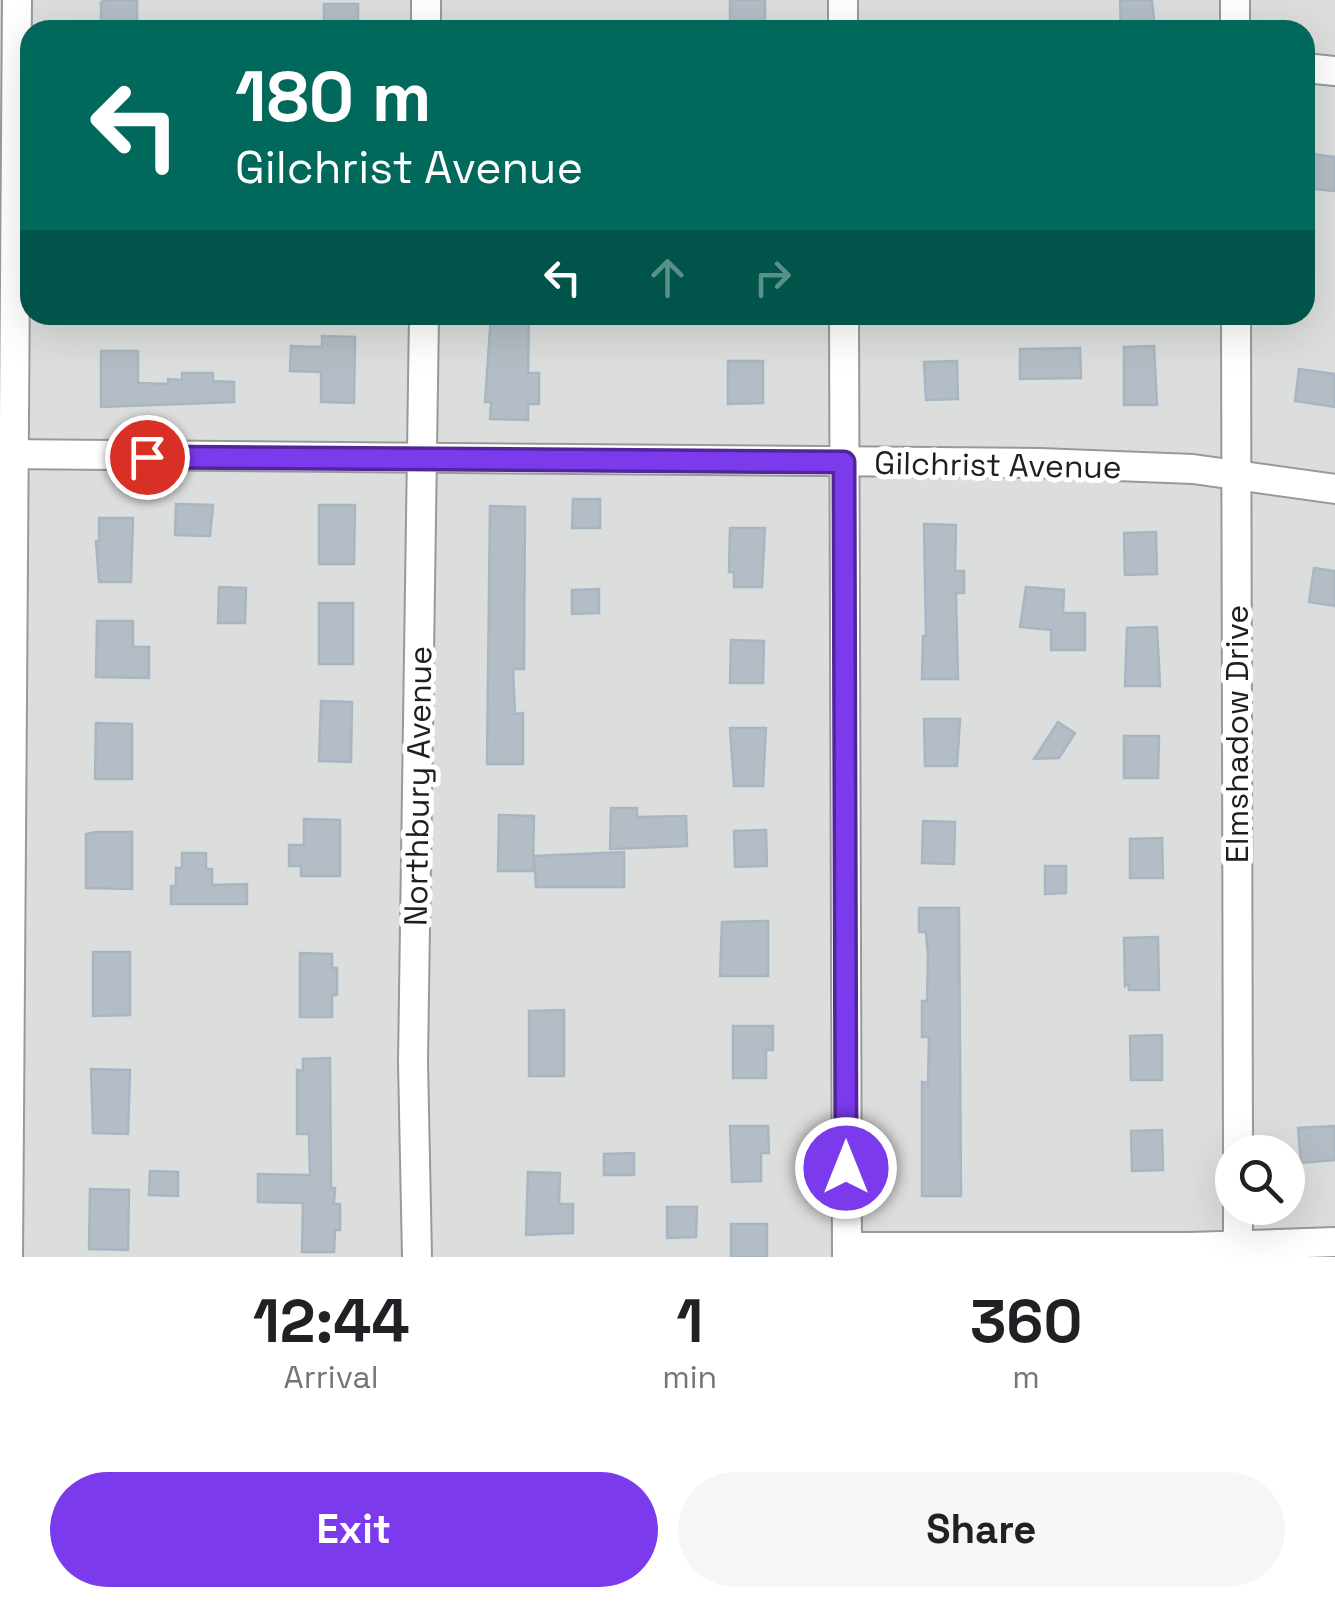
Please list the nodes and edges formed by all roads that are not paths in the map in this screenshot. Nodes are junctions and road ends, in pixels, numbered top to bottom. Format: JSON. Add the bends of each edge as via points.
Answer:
{"nodes":[{"id":1,"x":17,"y":0,"type":"edge"},
{"id":2,"x":424,"y":325,"type":"edge"},
{"id":3,"x":844,"y":325,"type":"edge"},
{"id":4,"x":1236,"y":325,"type":"edge"},
{"id":5,"x":6,"y":454,"type":"edge"},
{"id":6,"x":423,"y":459,"type":"junction"},
{"id":7,"x":844,"y":462,"type":"junction"},
{"id":8,"x":1237,"y":475,"type":"junction"},
{"id":9,"x":1335,"y":489,"type":"edge"},
{"id":10,"x":1238,"y":1135,"type":"edge"},
{"id":11,"x":1238,"y":1225,"type":"edge"},
{"id":12,"x":1335,"y":1242,"type":"edge"},
{"id":13,"x":1238,"y":1251,"type":"edge"},
{"id":14,"x":847,"y":1252,"type":"edge"},
{"id":15,"x":8,"y":1257,"type":"edge"},
{"id":16,"x":417,"y":1257,"type":"edge"}],
"edges":[{"from":1,"to":5,"type":"street"},
{"from":2,"to":6,"type":"street","name":"Northbury Avenue"},
{"from":3,"to":7,"type":"street"},
{"from":4,"to":8,"type":"street","name":"Elmshadow Drive"},
{"from":5,"to":6,"type":"street","name":"Gilchrist Avenue"},
{"from":5,"to":15,"type":"street"},
{"from":6,"to":7,"type":"street","name":"Gilchrist Avenue"},
{"from":6,"to":16,"type":"street","name":"Northbury Avenue","via":[[413,1062]]},
{"from":7,"to":8,"type":"street","name":"Gilchrist Avenue","via":[[1040,463]]},
{"from":7,"to":14,"type":"street"},
{"from":8,"to":9,"type":"street","name":"Gilchrist Avenue"},
{"from":8,"to":10,"type":"street","name":"Elmshadow Drive"},
{"from":11,"to":13,"type":"street"},
{"from":12,"to":13,"type":"street"},
{"from":13,"to":14,"type":"street"}]}
